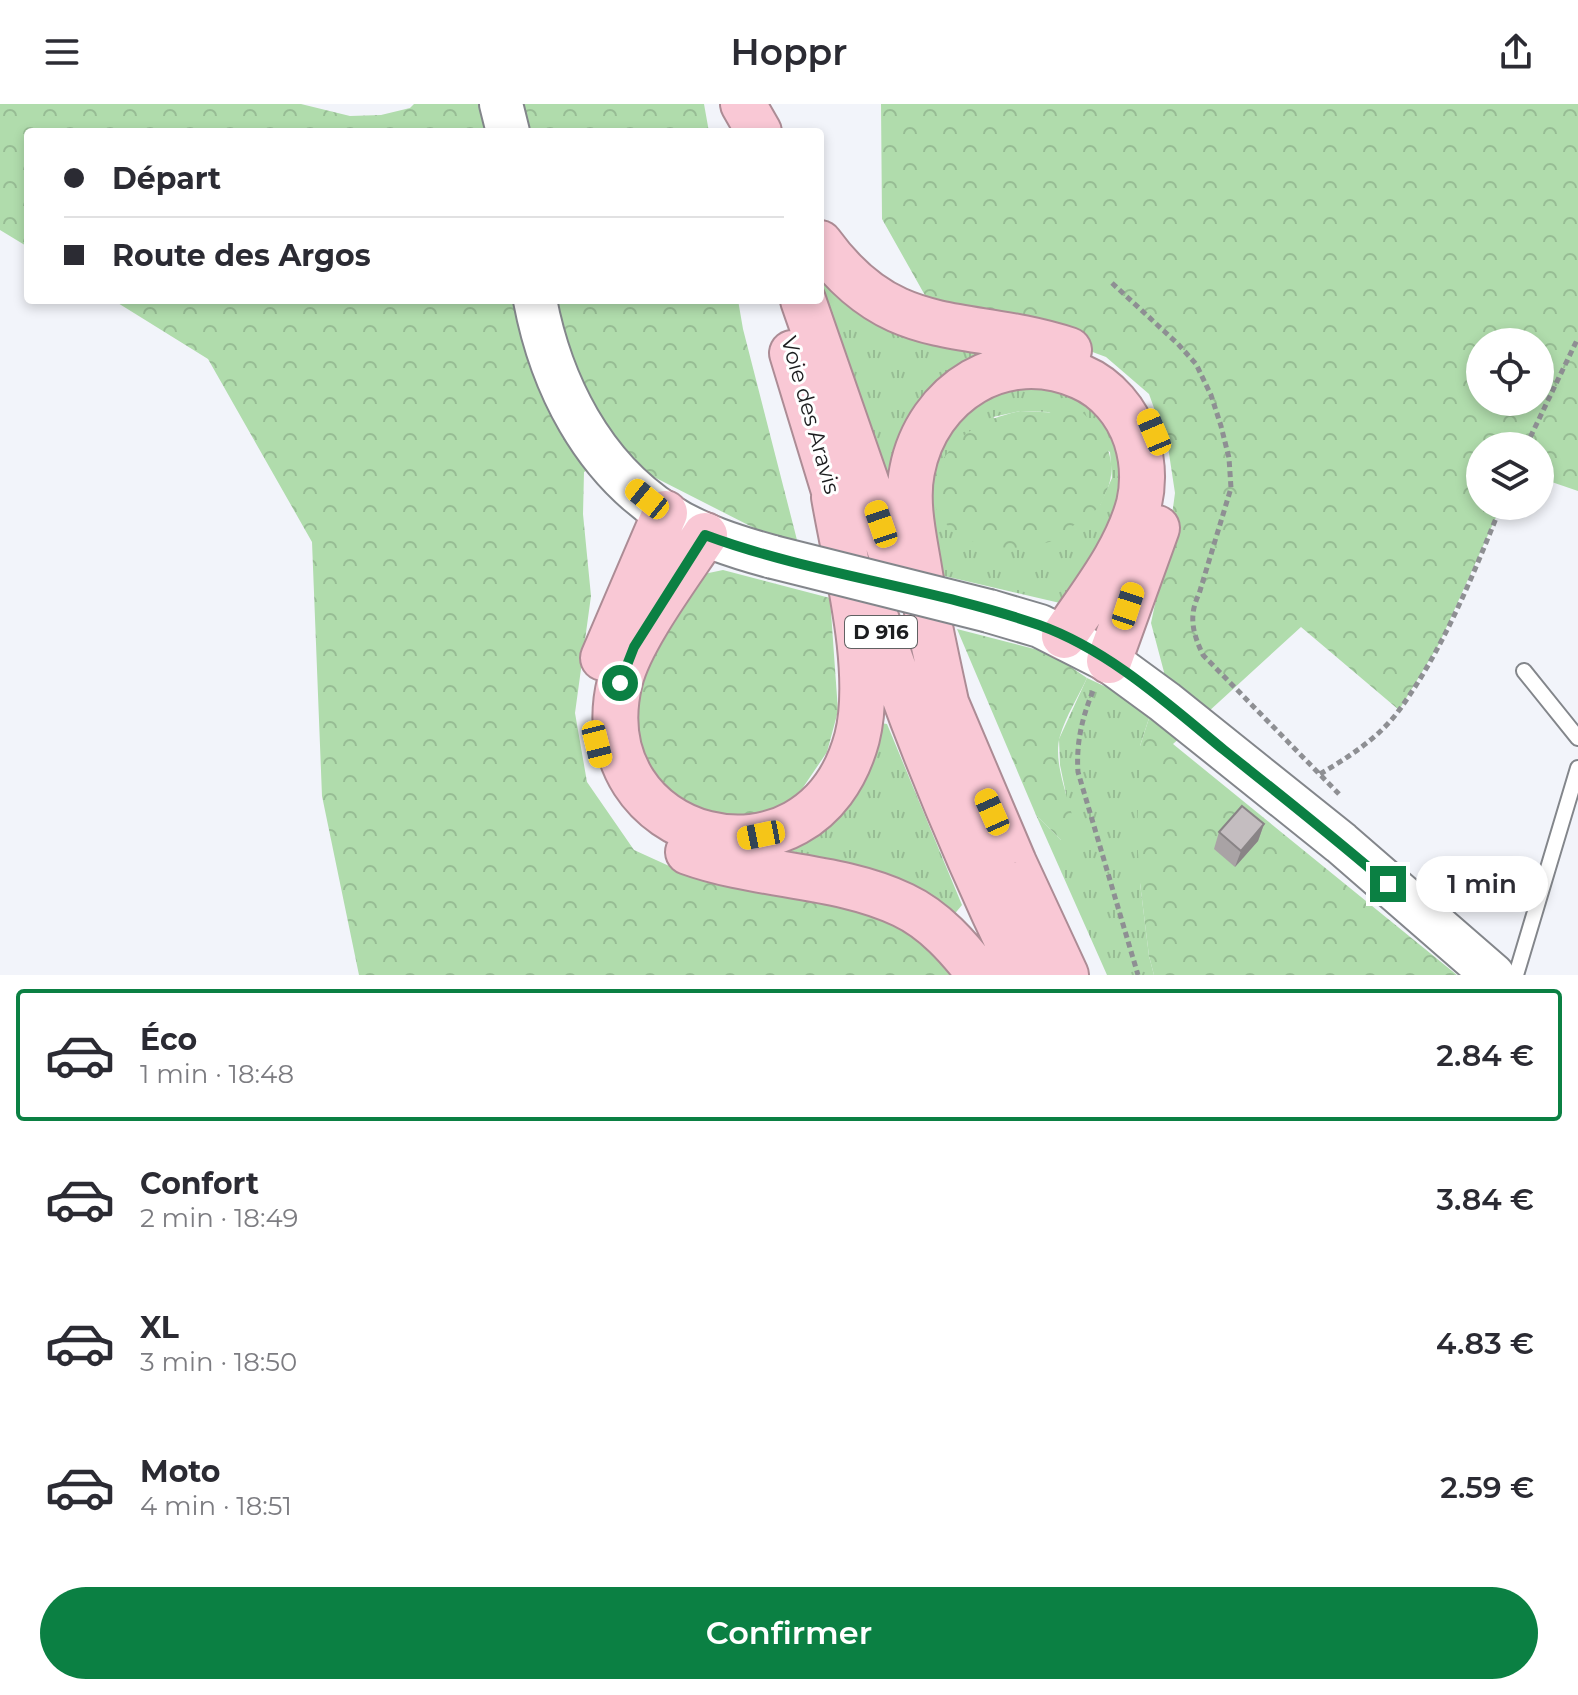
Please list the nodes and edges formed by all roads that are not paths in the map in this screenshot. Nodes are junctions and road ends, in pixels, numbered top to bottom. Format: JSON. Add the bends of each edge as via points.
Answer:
{"nodes":[{"id":1,"x":501,"y":104,"type":"edge"},
{"id":2,"x":507,"y":128,"type":"edge"},
{"id":3,"x":824,"y":248,"type":"edge"},
{"id":4,"x":536,"y":304,"type":"edge"},
{"id":5,"x":780,"y":304,"type":"edge"},
{"id":6,"x":804,"y":304,"type":"edge"},
{"id":7,"x":834,"y":497,"type":"junction"},
{"id":8,"x":665,"y":513,"type":"junction"},
{"id":9,"x":705,"y":535,"type":"junction"},
{"id":10,"x":1064,"y":636,"type":"junction"},
{"id":11,"x":1109,"y":661,"type":"junction"},
{"id":12,"x":1524,"y":671,"type":"dead end"},
{"id":13,"x":948,"y":711,"type":"junction"},
{"id":14,"x":1578,"y":738,"type":"edge"},
{"id":15,"x":1578,"y":768,"type":"edge"},
{"id":16,"x":980,"y":975,"type":"edge"},
{"id":17,"x":1023,"y":975,"type":"edge"},
{"id":18,"x":1066,"y":975,"type":"edge"},
{"id":19,"x":1493,"y":975,"type":"edge"},
{"id":20,"x":1516,"y":975,"type":"edge"}],
"edges":[{"from":1,"to":2,"type":"street"},
{"from":3,"to":11,"type":"highway","via":[[851,280],[893,309],[933,324],[1013,336],[1085,356],[1111,370],[1135,394],[1154,432],[1163,498]]},
{"from":4,"to":8,"type":"street","via":[[546,348],[586,432],[606,462]]},
{"from":5,"to":7,"type":"highway","name":"Voie des Aravis","number":"D 916"},
{"from":6,"to":13,"type":"highway","name":"Voie des Aravis","number":"D 916"},
{"from":7,"to":9,"type":"highway","via":[[862,667],[856,740],[825,800],[789,825],[744,839],[710,837],[664,814],[630,776],[618,740],[616,704],[623,670]]},
{"from":7,"to":17,"type":"highway","name":"Voie des Aravis","number":"D 916","via":[[930,766]]},
{"from":8,"to":9,"type":"street"},
{"from":8,"to":16,"type":"highway","via":[[618,620],[597,684],[597,744],[618,801],[637,822],[682,850],[745,869],[859,890],[905,906],[939,929]]},
{"from":9,"to":10,"type":"street","bridge":true},
{"from":10,"to":11,"type":"street"},
{"from":10,"to":13,"type":"highway","via":[[1130,528],[1142,489],[1141,457],[1119,406],[1099,387],[1062,369],[1011,366],[978,377],[945,403],[927,428],[912,472],[915,543]]},
{"from":11,"to":19,"type":"street","via":[[1341,843]]},
{"from":12,"to":14,"type":"lane"},
{"from":13,"to":18,"type":"highway","name":"Voie des Aravis","number":"D 916"},
{"from":15,"to":20,"type":"lane"}]}
